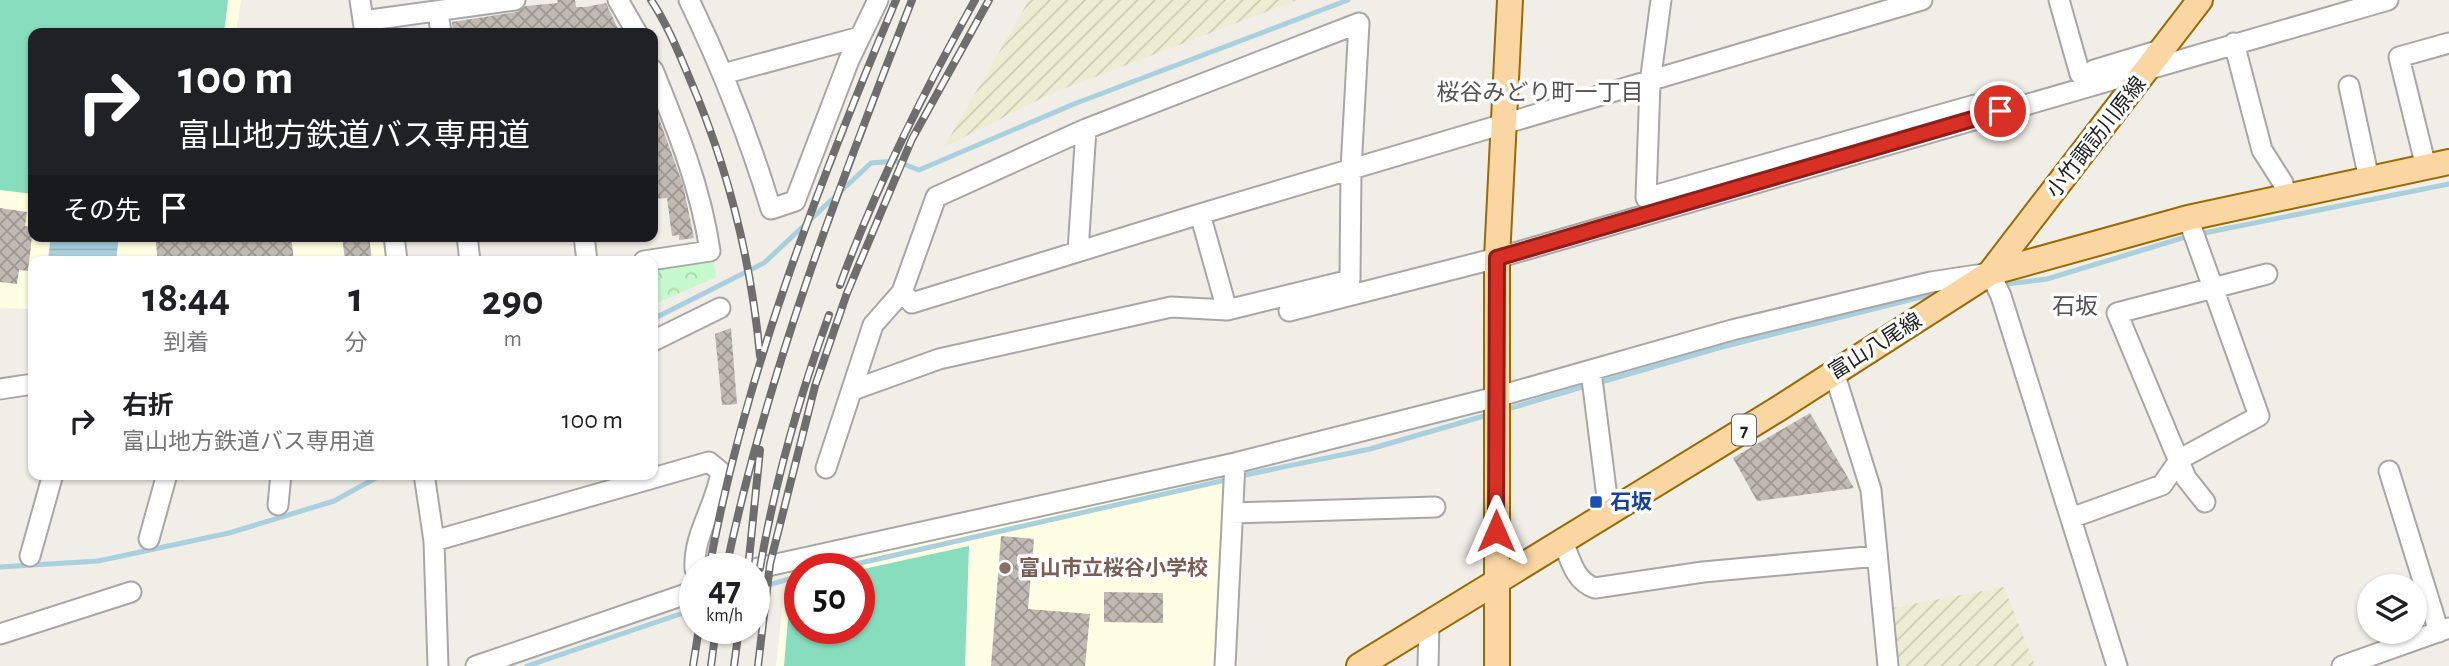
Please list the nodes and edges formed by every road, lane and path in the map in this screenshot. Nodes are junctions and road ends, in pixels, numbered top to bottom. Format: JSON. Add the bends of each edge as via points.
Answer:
{"nodes":[{"id":1,"x":360,"y":0,"type":"edge"},
{"id":2,"x":515,"y":0,"type":"edge"},
{"id":3,"x":618,"y":0,"type":"edge"},
{"id":4,"x":689,"y":0,"type":"edge"},
{"id":5,"x":878,"y":0,"type":"edge"},
{"id":6,"x":1510,"y":0,"type":"edge"},
{"id":7,"x":1661,"y":0,"type":"edge"},
{"id":8,"x":1922,"y":0,"type":"edge"},
{"id":9,"x":2059,"y":0,"type":"edge"},
{"id":10,"x":2200,"y":0,"type":"edge"},
{"id":11,"x":2388,"y":0,"type":"edge"},
{"id":12,"x":1886,"y":6,"type":"edge"},
{"id":13,"x":438,"y":12,"type":"junction"},
{"id":14,"x":364,"y":27,"type":"edge"},
{"id":15,"x":440,"y":28,"type":"edge"},
{"id":16,"x":634,"y":28,"type":"edge"},
{"id":17,"x":860,"y":37,"type":"junction"},
{"id":18,"x":2234,"y":43,"type":"junction"},
{"id":19,"x":2449,"y":43,"type":"edge"},
{"id":20,"x":2156,"y":59,"type":"junction"},
{"id":21,"x":723,"y":74,"type":"junction"},
{"id":22,"x":2080,"y":74,"type":"junction"},
{"id":23,"x":1650,"y":83,"type":"junction"},
{"id":24,"x":2349,"y":86,"type":"dead end"},
{"id":25,"x":658,"y":87,"type":"edge"},
{"id":26,"x":1503,"y":125,"type":"junction"},
{"id":27,"x":1086,"y":129,"type":"junction"},
{"id":28,"x":2438,"y":165,"type":"edge"},
{"id":29,"x":1352,"y":169,"type":"junction"},
{"id":30,"x":2369,"y":179,"type":"junction"},
{"id":31,"x":2286,"y":196,"type":"junction"},
{"id":32,"x":1200,"y":214,"type":"junction"},
{"id":33,"x":2188,"y":218,"type":"junction"},
{"id":34,"x":1078,"y":251,"type":"junction"},
{"id":35,"x":1497,"y":258,"type":"junction"},
{"id":36,"x":658,"y":259,"type":"edge"},
{"id":37,"x":1990,"y":273,"type":"junction"},
{"id":38,"x":2267,"y":274,"type":"dead end"},
{"id":39,"x":2213,"y":287,"type":"junction"},
{"id":40,"x":902,"y":292,"type":"junction"},
{"id":41,"x":720,"y":308,"type":"dead end"},
{"id":42,"x":1227,"y":310,"type":"junction"},
{"id":43,"x":1289,"y":311,"type":"dead end"},
{"id":44,"x":658,"y":339,"type":"edge"},
{"id":45,"x":1591,"y":371,"type":"junction"},
{"id":46,"x":1834,"y":372,"type":"junction"},
{"id":47,"x":28,"y":385,"type":"edge"},
{"id":48,"x":0,"y":389,"type":"edge"},
{"id":49,"x":853,"y":390,"type":"junction"},
{"id":50,"x":1496,"y":397,"type":"junction"},
{"id":51,"x":2180,"y":459,"type":"junction"},
{"id":52,"x":1235,"y":463,"type":"junction"},
{"id":53,"x":826,"y":468,"type":"dead end"},
{"id":54,"x":2389,"y":471,"type":"dead end"},
{"id":55,"x":658,"y":477,"type":"edge"},
{"id":56,"x":51,"y":480,"type":"edge"},
{"id":57,"x":165,"y":480,"type":"edge"},
{"id":58,"x":280,"y":480,"type":"edge"},
{"id":59,"x":425,"y":480,"type":"edge"},
{"id":60,"x":646,"y":480,"type":"edge"},
{"id":61,"x":2205,"y":502,"type":"dead end"},
{"id":62,"x":278,"y":505,"type":"dead end"},
{"id":63,"x":1435,"y":507,"type":"dead end"},
{"id":64,"x":1233,"y":513,"type":"junction"},
{"id":65,"x":1609,"y":513,"type":"junction"},
{"id":66,"x":2071,"y":518,"type":"junction"},
{"id":67,"x":149,"y":538,"type":"dead end"},
{"id":68,"x":1562,"y":539,"type":"junction"},
{"id":69,"x":434,"y":541,"type":"junction"},
{"id":70,"x":694,"y":553,"type":"edge"},
{"id":71,"x":30,"y":556,"type":"dead end"},
{"id":72,"x":1877,"y":556,"type":"junction"},
{"id":73,"x":770,"y":565,"type":"edge"},
{"id":74,"x":1496,"y":581,"type":"junction"},
{"id":75,"x":131,"y":593,"type":"dead end"},
{"id":76,"x":679,"y":596,"type":"edge"},
{"id":77,"x":1429,"y":622,"type":"junction"},
{"id":78,"x":2444,"y":630,"type":"edge"},
{"id":79,"x":0,"y":634,"type":"edge"},
{"id":80,"x":438,"y":666,"type":"edge"},
{"id":81,"x":476,"y":666,"type":"edge"},
{"id":82,"x":1225,"y":666,"type":"edge"},
{"id":83,"x":1359,"y":666,"type":"edge"},
{"id":84,"x":1428,"y":666,"type":"edge"},
{"id":85,"x":1497,"y":666,"type":"edge"},
{"id":86,"x":1888,"y":666,"type":"edge"},
{"id":87,"x":2117,"y":666,"type":"edge"},
{"id":88,"x":2342,"y":666,"type":"edge"}],
"edges":[{"from":1,"to":14,"type":"street"},
{"from":2,"to":13,"type":"street"},
{"from":3,"to":16,"type":"street"},
{"from":4,"to":21,"type":"street"},
{"from":5,"to":17,"type":"street"},
{"from":6,"to":26,"type":"main road"},
{"from":7,"to":23,"type":"street"},
{"from":8,"to":12,"type":"street"},
{"from":9,"to":22,"type":"street"},
{"from":10,"to":20,"type":"main road","name":"小竹諏訪川原線"},
{"from":11,"to":18,"type":"street"},
{"from":12,"to":23,"type":"street"},
{"from":13,"to":14,"type":"street"},
{"from":13,"to":15,"type":"street"},
{"from":17,"to":21,"type":"street"},
{"from":17,"to":21,"type":"street","via":[[795,201],[771,209]]},
{"from":18,"to":20,"type":"street"},
{"from":18,"to":31,"type":"street","via":[[2262,150]]},
{"from":19,"to":28,"type":"street","via":[[2399,57]]},
{"from":20,"to":22,"type":"street"},
{"from":20,"to":35,"type":"street"},
{"from":20,"to":37,"type":"main road","name":"小竹諏訪川原線"},
{"from":22,"to":23,"type":"street","via":[[1646,198]]},
{"from":23,"to":26,"type":"street"},
{"from":24,"to":30,"type":"street"},
{"from":25,"to":36,"type":"street","via":[[685,151],[706,220],[710,251]]},
{"from":26,"to":29,"type":"street"},
{"from":26,"to":35,"type":"main road"},
{"from":27,"to":29,"type":"street","via":[[1359,23]]},
{"from":27,"to":34,"type":"street"},
{"from":27,"to":40,"type":"street","via":[[936,197]]},
{"from":28,"to":30,"type":"main road","name":"富山八尾線","number":"7"},
{"from":29,"to":32,"type":"street"},
{"from":29,"to":42,"type":"street","via":[[1350,280]]},
{"from":30,"to":31,"type":"main road","name":"富山八尾線","number":"7"},
{"from":31,"to":33,"type":"main road","name":"富山八尾線","number":"7"},
{"from":32,"to":34,"type":"street"},
{"from":32,"to":42,"type":"street"},
{"from":33,"to":37,"type":"main road","name":"富山八尾線","number":"7"},
{"from":33,"to":39,"type":"street"},
{"from":34,"to":40,"type":"street","via":[[912,303]]},
{"from":35,"to":43,"type":"street"},
{"from":35,"to":50,"type":"main road"},
{"from":37,"to":45,"type":"street","via":[[1931,282],[1745,327]]},
{"from":37,"to":46,"type":"main road","name":"富山八尾線","number":"7"},
{"from":37,"to":66,"type":"street"},
{"from":38,"to":39,"type":"street"},
{"from":39,"to":51,"type":"street","via":[[2259,416]]},
{"from":39,"to":51,"type":"street","via":[[2117,313]]},
{"from":40,"to":49,"type":"street","via":[[873,325]]},
{"from":41,"to":44,"type":"street"},
{"from":42,"to":49,"type":"street","via":[[1171,307],[939,359]]},
{"from":45,"to":50,"type":"street"},
{"from":45,"to":65,"type":"street"},
{"from":46,"to":65,"type":"main road","name":"富山八尾線","number":"7"},
{"from":46,"to":72,"type":"street","via":[[1871,491]]},
{"from":47,"to":48,"type":"street"},
{"from":49,"to":53,"type":"street"},
{"from":50,"to":52,"type":"street"},
{"from":50,"to":74,"type":"main road"},
{"from":51,"to":61,"type":"street","via":[[2186,478]]},
{"from":51,"to":66,"type":"street","via":[[2162,485]]},
{"from":52,"to":64,"type":"street"},
{"from":52,"to":73,"type":"street"},
{"from":54,"to":78,"type":"street"},
{"from":55,"to":70,"type":"street","via":[[709,462],[720,472],[718,490]]},
{"from":56,"to":71,"type":"street"},
{"from":57,"to":67,"type":"street"},
{"from":58,"to":62,"type":"street"},
{"from":59,"to":69,"type":"street"},
{"from":60,"to":69,"type":"street"},
{"from":63,"to":64,"type":"street"},
{"from":64,"to":82,"type":"street"},
{"from":65,"to":68,"type":"main road","name":"富山八尾線","number":"7"},
{"from":66,"to":87,"type":"street"},
{"from":68,"to":72,"type":"street","via":[[1577,575],[1595,588],[1703,572]]},
{"from":68,"to":74,"type":"main road","name":"富山八尾線","number":"7"},
{"from":69,"to":80,"type":"street"},
{"from":72,"to":86,"type":"street"},
{"from":74,"to":77,"type":"main road","name":"富山八尾線","number":"7"},
{"from":74,"to":85,"type":"main road"},
{"from":75,"to":79,"type":"street"},
{"from":76,"to":81,"type":"street"},
{"from":77,"to":83,"type":"main road","name":"富山八尾線","number":"7"},
{"from":77,"to":84,"type":"street"},
{"from":78,"to":88,"type":"street"}]}
